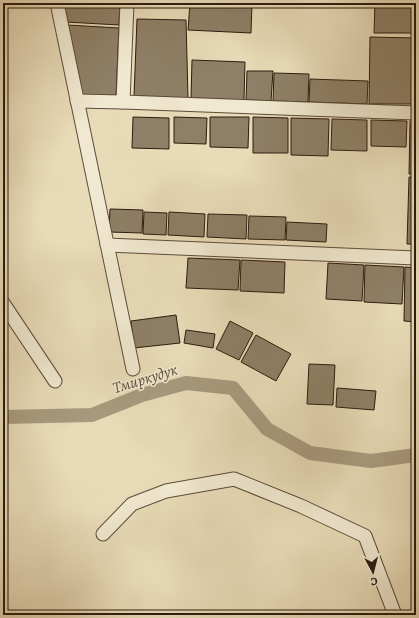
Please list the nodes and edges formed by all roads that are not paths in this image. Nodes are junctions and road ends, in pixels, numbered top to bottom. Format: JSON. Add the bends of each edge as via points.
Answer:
{"nodes":[{"id":1,"x":57,"y":3,"type":"edge"},
{"id":2,"x":127,"y":3,"type":"edge"},
{"id":3,"x":77,"y":101,"type":"junction"},
{"id":4,"x":123,"y":102,"type":"junction"},
{"id":5,"x":416,"y":113,"type":"edge"},
{"id":6,"x":107,"y":245,"type":"junction"},
{"id":7,"x":416,"y":258,"type":"edge"},
{"id":8,"x":3,"y":303,"type":"edge"},
{"id":9,"x":133,"y":369,"type":"dead end"},
{"id":10,"x":55,"y":381,"type":"dead end"},
{"id":11,"x":103,"y":534,"type":"dead end"},
{"id":12,"x":395,"y":615,"type":"edge"}],
"edges":[{"from":1,"to":3,"type":"street"},
{"from":2,"to":4,"type":"street"},
{"from":3,"to":4,"type":"street"},
{"from":3,"to":6,"type":"street"},
{"from":4,"to":5,"type":"street"},
{"from":6,"to":7,"type":"street"},
{"from":6,"to":9,"type":"street"},
{"from":8,"to":10,"type":"street"},
{"from":11,"to":12,"type":"street","via":[[132,504],[166,491],[234,479],[365,536]]}]}
